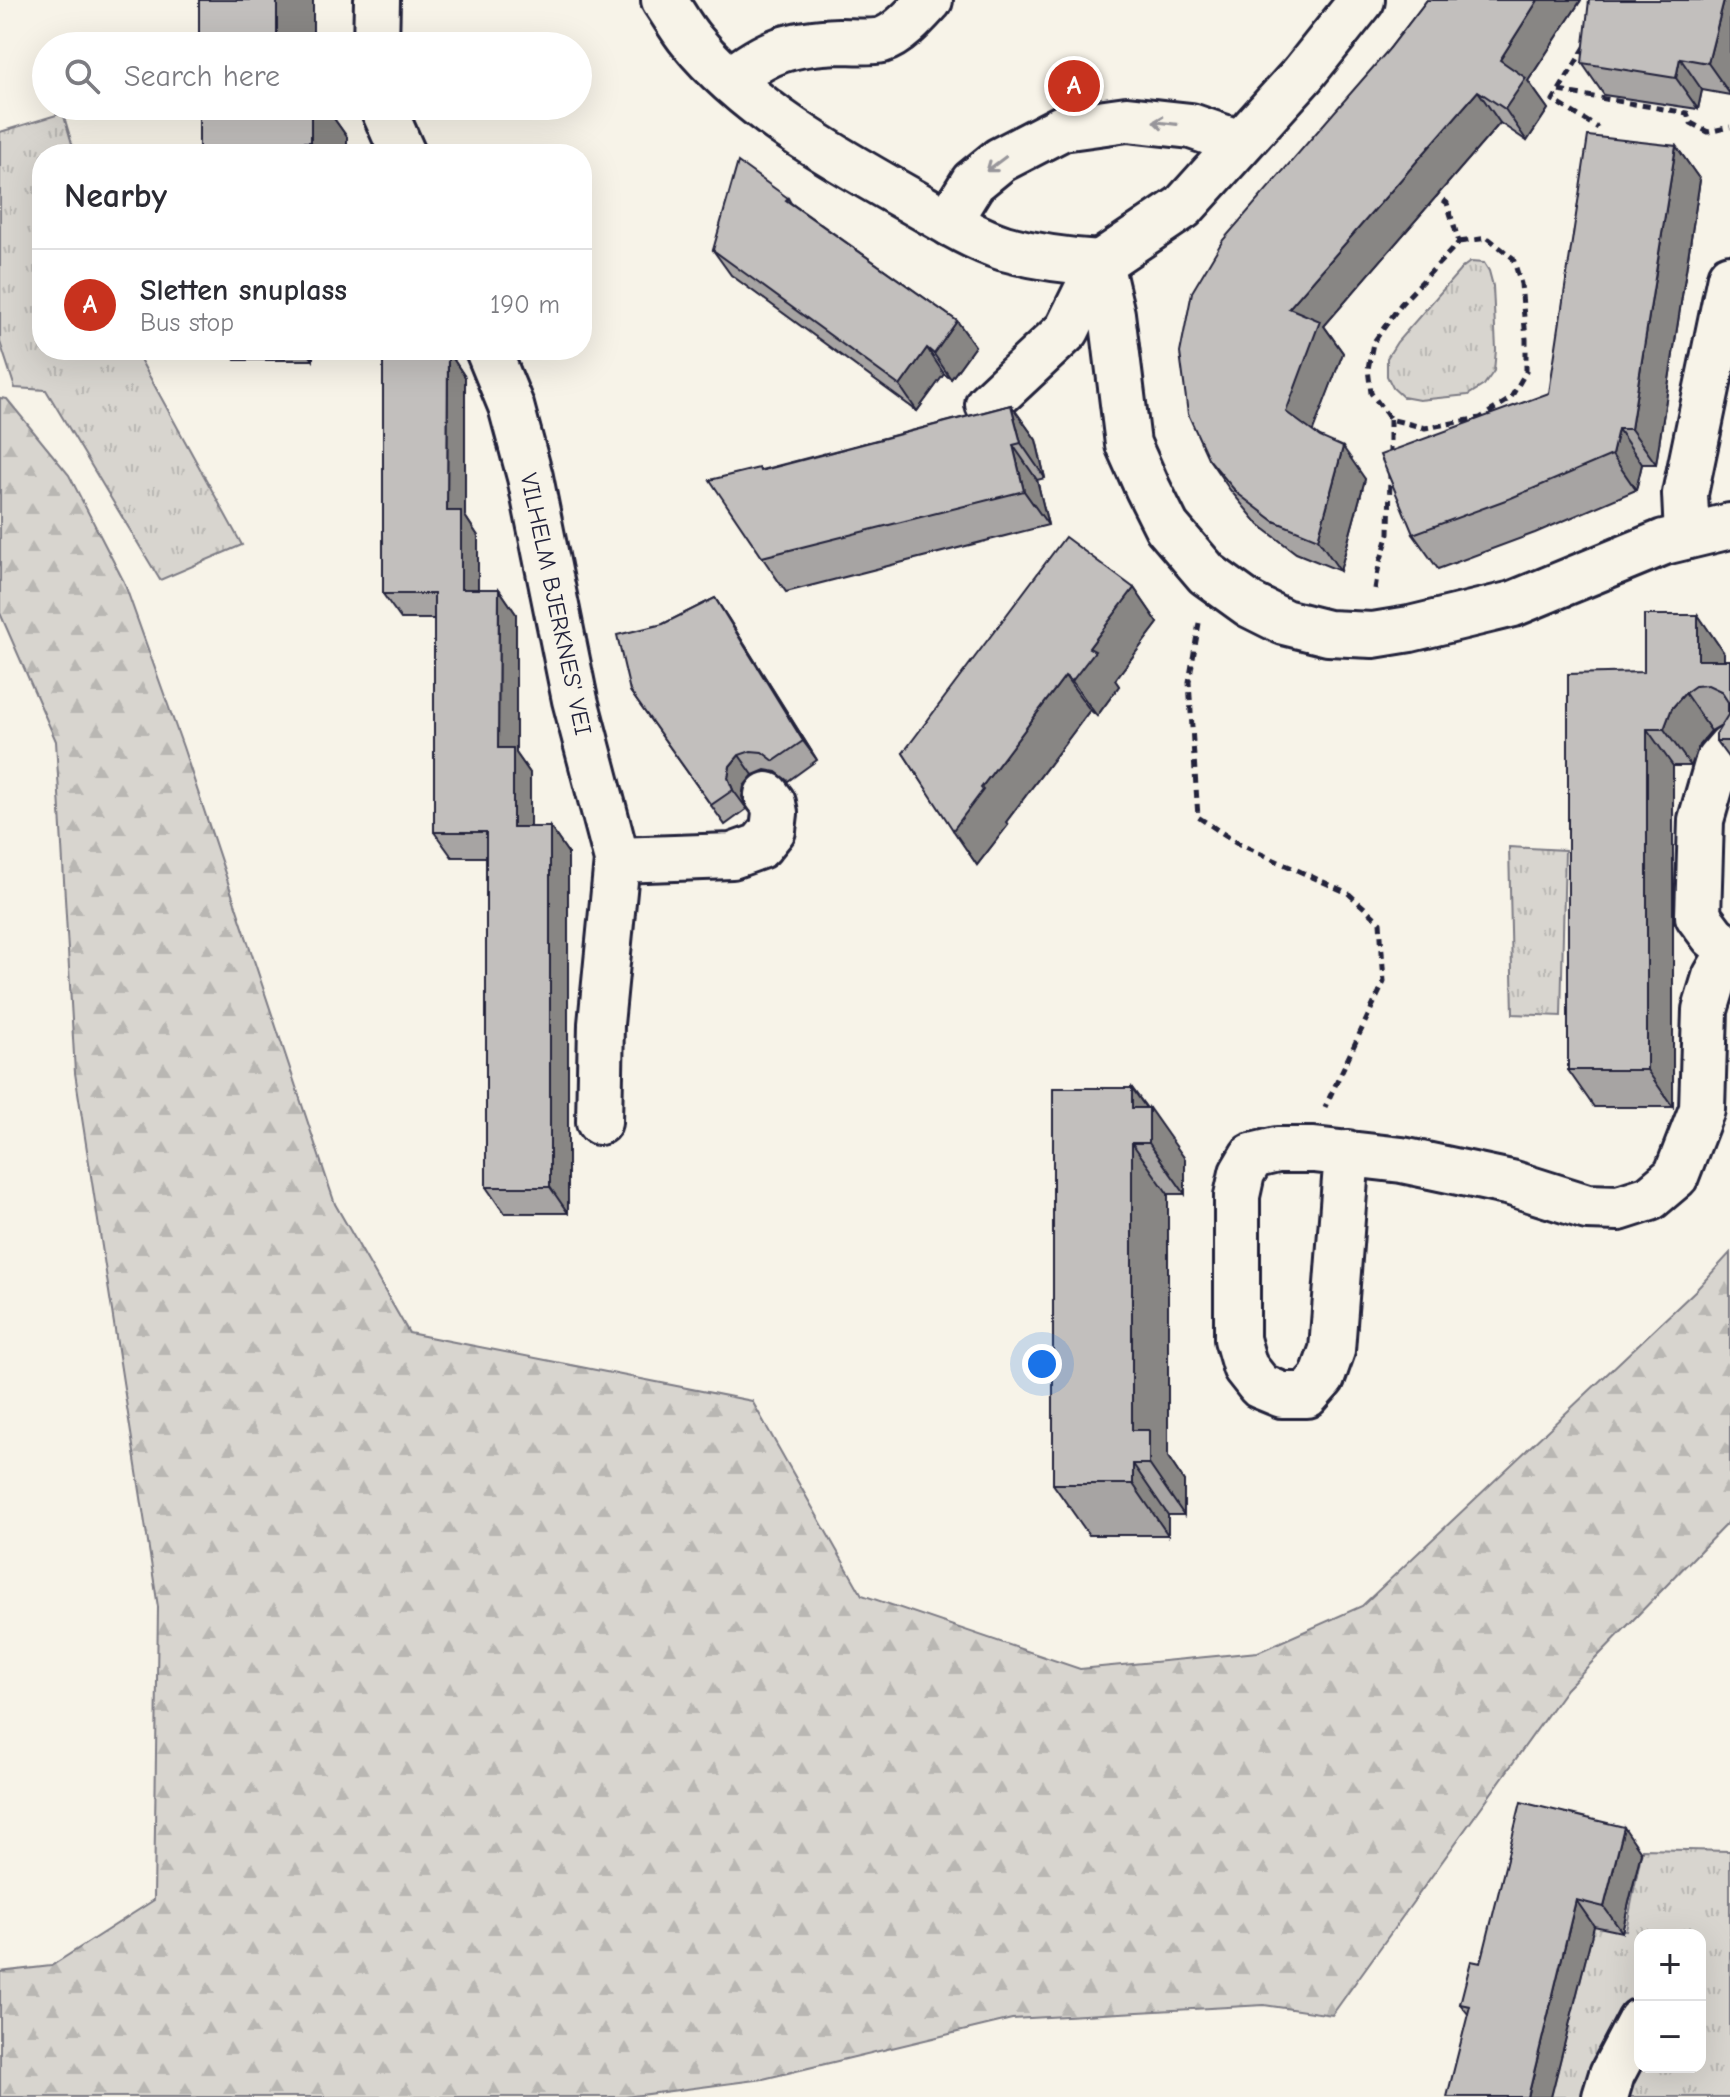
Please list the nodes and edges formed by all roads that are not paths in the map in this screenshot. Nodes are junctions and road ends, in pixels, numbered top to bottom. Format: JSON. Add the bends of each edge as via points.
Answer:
{"nodes":[{"id":1,"x":377,"y":0,"type":"edge"},
{"id":2,"x":664,"y":0,"type":"edge"},
{"id":3,"x":930,"y":0,"type":"edge"},
{"id":4,"x":1362,"y":0,"type":"edge"},
{"id":5,"x":376,"y":32,"type":"edge"},
{"id":6,"x":730,"y":80,"type":"junction"},
{"id":7,"x":388,"y":120,"type":"edge"},
{"id":8,"x":1240,"y":143,"type":"junction"},
{"id":9,"x":399,"y":144,"type":"edge"},
{"id":10,"x":951,"y":224,"type":"junction"},
{"id":11,"x":1100,"y":263,"type":"junction"},
{"id":12,"x":1730,"y":277,"type":"edge"},
{"id":13,"x":492,"y":360,"type":"edge"},
{"id":14,"x":988,"y":404,"type":"dead end"},
{"id":15,"x":1730,"y":526,"type":"edge"},
{"id":16,"x":1687,"y":536,"type":"junction"},
{"id":17,"x":1730,"y":747,"type":"edge"},
{"id":18,"x":767,"y":795,"type":"dead end"},
{"id":19,"x":617,"y":860,"type":"junction"},
{"id":20,"x":1730,"y":950,"type":"edge"},
{"id":21,"x":599,"y":1122,"type":"dead end"},
{"id":22,"x":1347,"y":1153,"type":"junction"},
{"id":23,"x":1634,"y":2032,"type":"edge"},
{"id":24,"x":1605,"y":2097,"type":"edge"}],
"edges":[{"from":1,"to":5,"type":"street"},
{"from":2,"to":6,"type":"street","via":[[692,41]]},
{"from":3,"to":6,"type":"street","via":[[883,40],[785,47]]},
{"from":4,"to":8,"type":"street"},
{"from":6,"to":10,"type":"street","via":[[793,129]]},
{"from":7,"to":9,"type":"street"},
{"from":8,"to":10,"type":"street","one_way":true,"via":[[1191,126],[1127,119],[1062,128],[1000,160],[973,182]]},
{"from":8,"to":11,"type":"street","via":[[1183,207]]},
{"from":10,"to":11,"type":"street","via":[[1001,247],[1055,260]]},
{"from":11,"to":14,"type":"street","via":[[1067,330]]},
{"from":11,"to":16,"type":"street","via":[[1112,314],[1128,444],[1167,527],[1207,574],[1284,622],[1328,633],[1373,635],[1410,629],[1513,604]]},
{"from":12,"to":16,"type":"street","via":[[1685,494]]},
{"from":13,"to":19,"type":"street","name":"VILHELM BJERKNES' VEI","via":[[530,477],[575,700]]},
{"from":15,"to":16,"type":"street"},
{"from":17,"to":20,"type":"street","via":[[1718,761],[1701,820],[1698,916]]},
{"from":18,"to":19,"type":"street","via":[[775,813],[773,830],[760,846],[732,856]]},
{"from":19,"to":21,"type":"street","name":"VILHELM BJERKNES' VEI","via":[[601,1024]]},
{"from":20,"to":22,"type":"street","via":[[1705,1010],[1702,1109],[1676,1176],[1650,1198],[1619,1208],[1587,1207],[1511,1183]]},
{"from":22,"to":22,"type":"street","via":[[1277,1150],[1252,1156],[1242,1173],[1237,1196],[1237,1339],[1245,1367],[1260,1386],[1282,1395],[1307,1395],[1322,1378],[1332,1350]]},
{"from":23,"to":24,"type":"street"}]}
